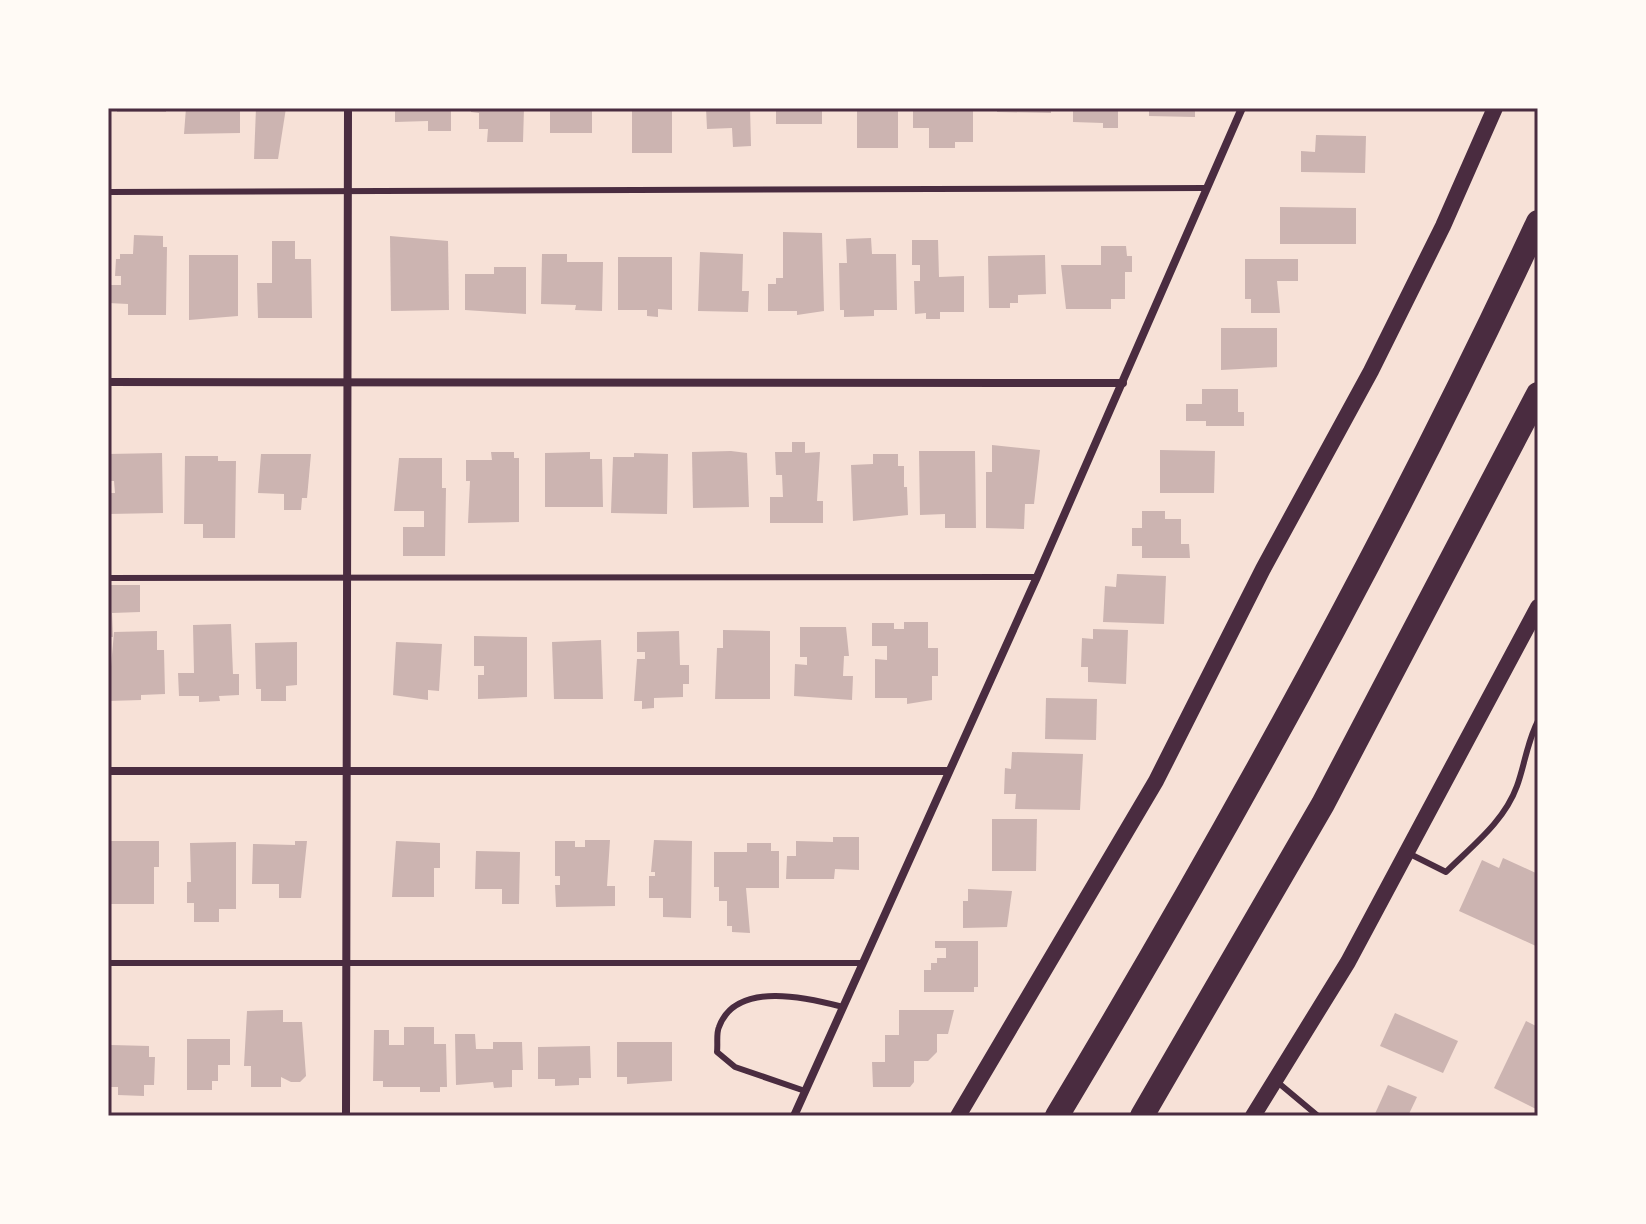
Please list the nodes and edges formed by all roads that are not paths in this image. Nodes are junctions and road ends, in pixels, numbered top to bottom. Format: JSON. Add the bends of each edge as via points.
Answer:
{"nodes":[{"id":1,"x":348,"y":108,"type":"edge"},
{"id":2,"x":1242,"y":108,"type":"edge"},
{"id":3,"x":1495,"y":108,"type":"edge"},
{"id":4,"x":1205,"y":188,"type":"junction"},
{"id":5,"x":108,"y":192,"type":"edge"},
{"id":6,"x":348,"y":192,"type":"junction"},
{"id":7,"x":1538,"y":222,"type":"edge"},
{"id":8,"x":108,"y":382,"type":"edge"},
{"id":9,"x":348,"y":382,"type":"junction"},
{"id":10,"x":1123,"y":383,"type":"junction"},
{"id":11,"x":1538,"y":394,"type":"edge"},
{"id":12,"x":1037,"y":577,"type":"junction"},
{"id":13,"x":108,"y":578,"type":"edge"},
{"id":14,"x":348,"y":578,"type":"junction"},
{"id":15,"x":1538,"y":607,"type":"edge"},
{"id":16,"x":1538,"y":721,"type":"edge"},
{"id":17,"x":347,"y":769,"type":"junction"},
{"id":18,"x":108,"y":771,"type":"edge"},
{"id":19,"x":948,"y":771,"type":"junction"},
{"id":20,"x":1408,"y":853,"type":"junction"},
{"id":21,"x":108,"y":963,"type":"edge"},
{"id":22,"x":348,"y":963,"type":"junction"},
{"id":23,"x":863,"y":963,"type":"junction"},
{"id":24,"x":843,"y":1007,"type":"junction"},
{"id":25,"x":1275,"y":1080,"type":"junction"},
{"id":26,"x":805,"y":1091,"type":"junction"},
{"id":27,"x":346,"y":1116,"type":"edge"},
{"id":28,"x":794,"y":1116,"type":"edge"},
{"id":29,"x":958,"y":1116,"type":"edge"},
{"id":30,"x":1057,"y":1116,"type":"edge"},
{"id":31,"x":1142,"y":1116,"type":"edge"},
{"id":32,"x":1253,"y":1116,"type":"edge"},
{"id":33,"x":1318,"y":1116,"type":"edge"}],
"edges":[{"from":1,"to":6,"type":"street"},
{"from":2,"to":4,"type":"street"},
{"from":3,"to":29,"type":"main road","via":[[1378,358],[1156,781]]},
{"from":4,"to":6,"type":"lane"},
{"from":4,"to":10,"type":"street"},
{"from":5,"to":6,"type":"lane"},
{"from":6,"to":9,"type":"street"},
{"from":7,"to":30,"type":"highway","via":[[1435,437],[1248,788]]},
{"from":8,"to":9,"type":"street"},
{"from":9,"to":10,"type":"street"},
{"from":9,"to":14,"type":"street"},
{"from":10,"to":12,"type":"street"},
{"from":11,"to":31,"type":"highway","via":[[1344,767]]},
{"from":12,"to":14,"type":"lane"},
{"from":12,"to":19,"type":"street"},
{"from":13,"to":14,"type":"lane"},
{"from":14,"to":17,"type":"street"},
{"from":15,"to":20,"type":"main road"},
{"from":16,"to":20,"type":"lane","via":[[1500,819],[1446,872]]},
{"from":17,"to":18,"type":"street"},
{"from":17,"to":19,"type":"street"},
{"from":17,"to":22,"type":"street"},
{"from":19,"to":23,"type":"street"},
{"from":20,"to":25,"type":"main road"},
{"from":21,"to":22,"type":"lane"},
{"from":22,"to":23,"type":"lane"},
{"from":22,"to":27,"type":"street"},
{"from":23,"to":24,"type":"street"},
{"from":24,"to":26,"type":"street"},
{"from":24,"to":26,"type":"lane","via":[[807,997],[765,995],[733,1007],[719,1027],[717,1052],[735,1067]]},
{"from":25,"to":32,"type":"main road"},
{"from":25,"to":33,"type":"lane"},
{"from":26,"to":28,"type":"street"}]}
